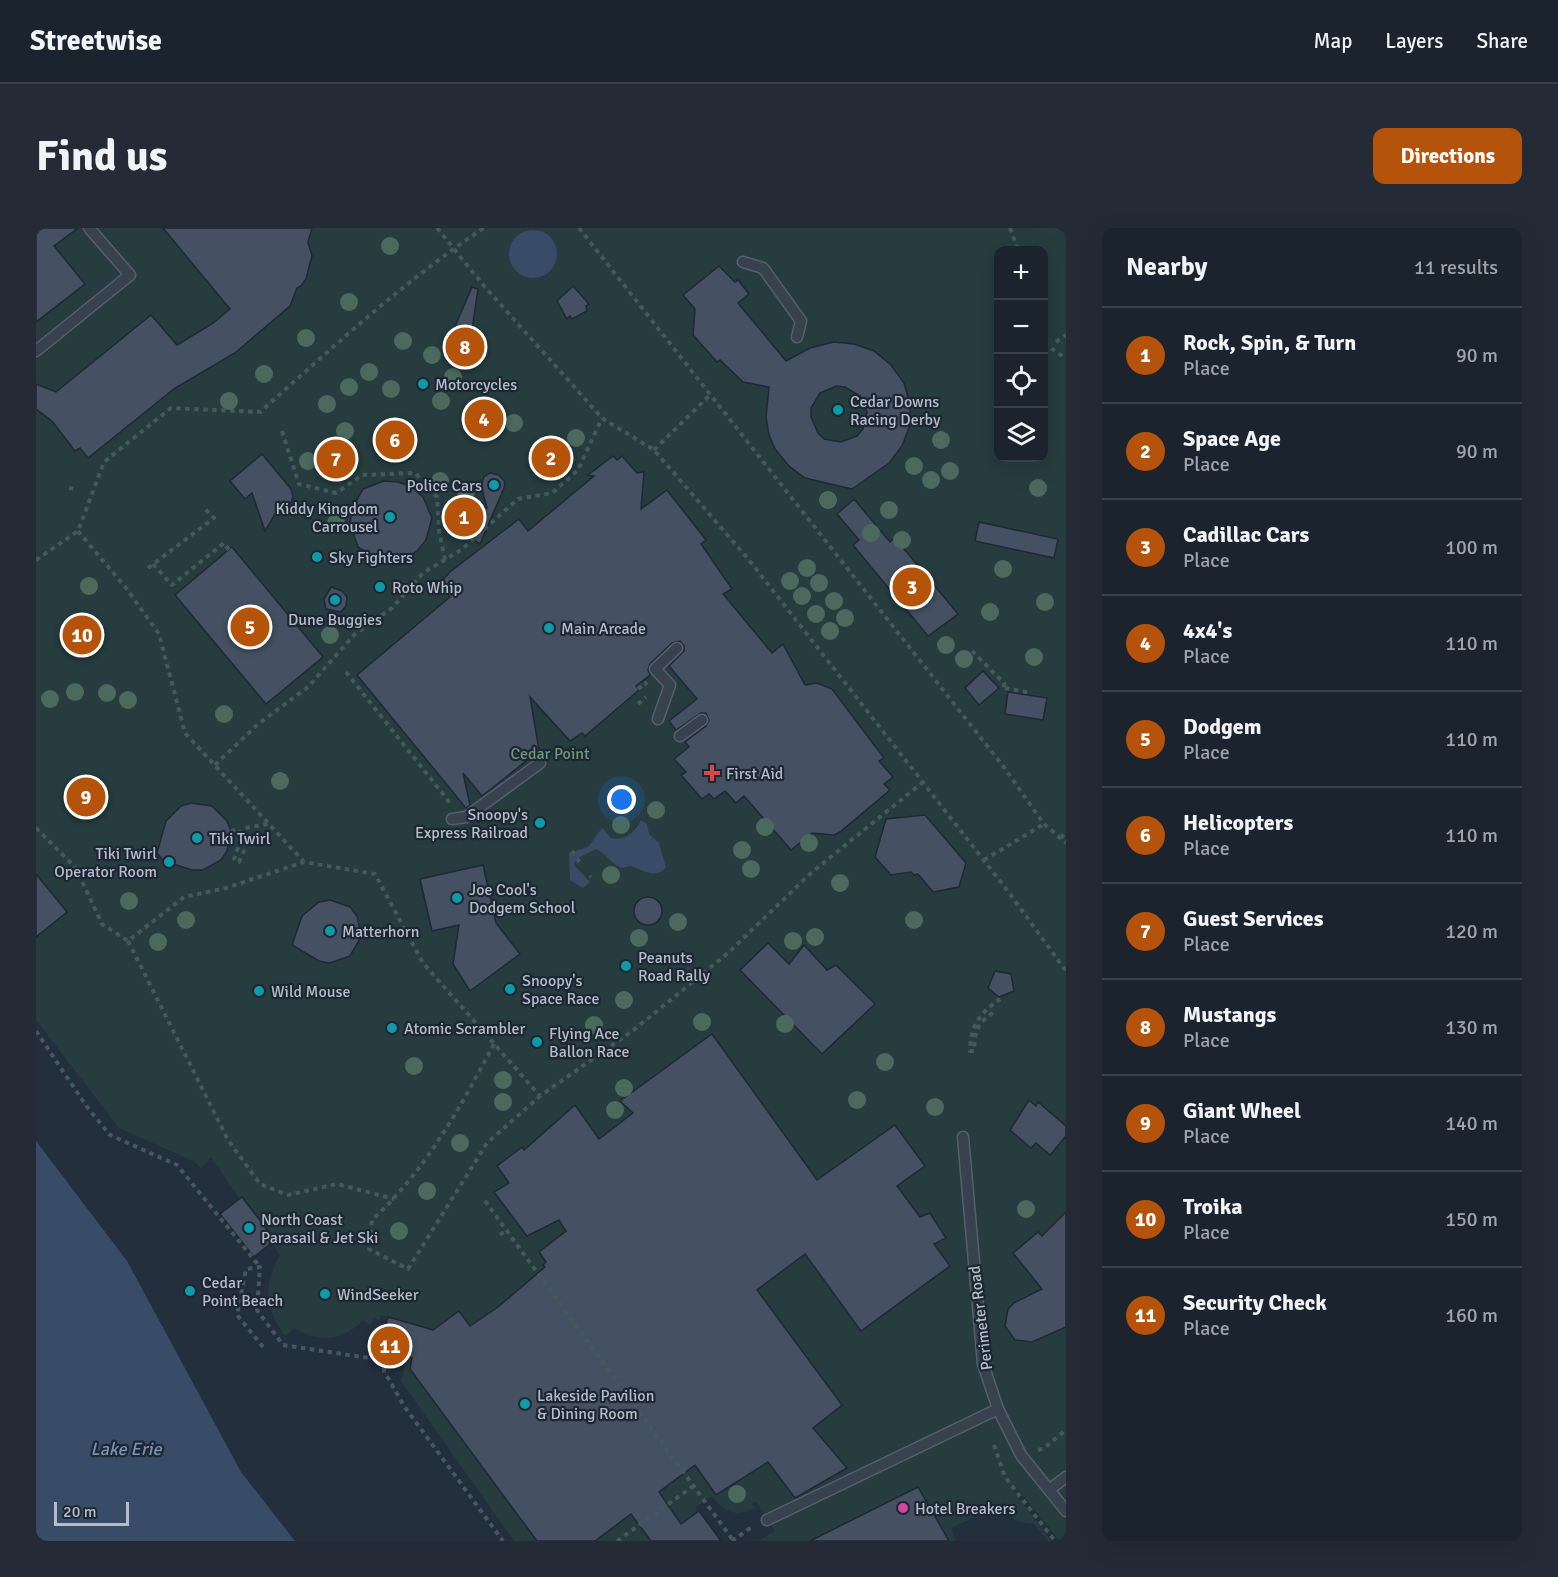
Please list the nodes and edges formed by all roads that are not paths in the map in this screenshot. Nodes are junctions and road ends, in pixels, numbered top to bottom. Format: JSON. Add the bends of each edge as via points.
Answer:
{"nodes":[{"id":1,"x":89,"y":228,"type":"edge"},
{"id":2,"x":743,"y":262,"type":"dead end"},
{"id":3,"x":797,"y":337,"type":"dead end"},
{"id":4,"x":36,"y":351,"type":"edge"},
{"id":5,"x":677,"y":648,"type":"dead end"},
{"id":6,"x":658,"y":719,"type":"dead end"},
{"id":7,"x":702,"y":720,"type":"dead end"},
{"id":8,"x":680,"y":736,"type":"dead end"},
{"id":9,"x":540,"y":763,"type":"dead end"},
{"id":10,"x":452,"y":819,"type":"dead end"},
{"id":11,"x":963,"y":1137,"type":"dead end"},
{"id":12,"x":998,"y":1409,"type":"junction"},
{"id":13,"x":1066,"y":1477,"type":"edge"},
{"id":14,"x":1049,"y":1490,"type":"junction"},
{"id":15,"x":1066,"y":1511,"type":"edge"},
{"id":16,"x":767,"y":1520,"type":"road end"}],
"edges":[{"from":1,"to":4,"type":"lane","via":[[130,275]]},
{"from":2,"to":3,"type":"lane","via":[[763,268],[801,321]]},
{"from":5,"to":6,"type":"lane","via":[[655,669],[670,685]]},
{"from":7,"to":8,"type":"lane"},
{"from":9,"to":10,"type":"lane","via":[[466,817]]},
{"from":11,"to":12,"type":"lane","name":"Perimeter Road","via":[[983,1364]]},
{"from":12,"to":14,"type":"lane","name":"Perimeter Road","via":[[1024,1460]]},
{"from":12,"to":16,"type":"lane"},
{"from":13,"to":14,"type":"lane"},
{"from":14,"to":15,"type":"lane","name":"Perimeter Road"}]}
